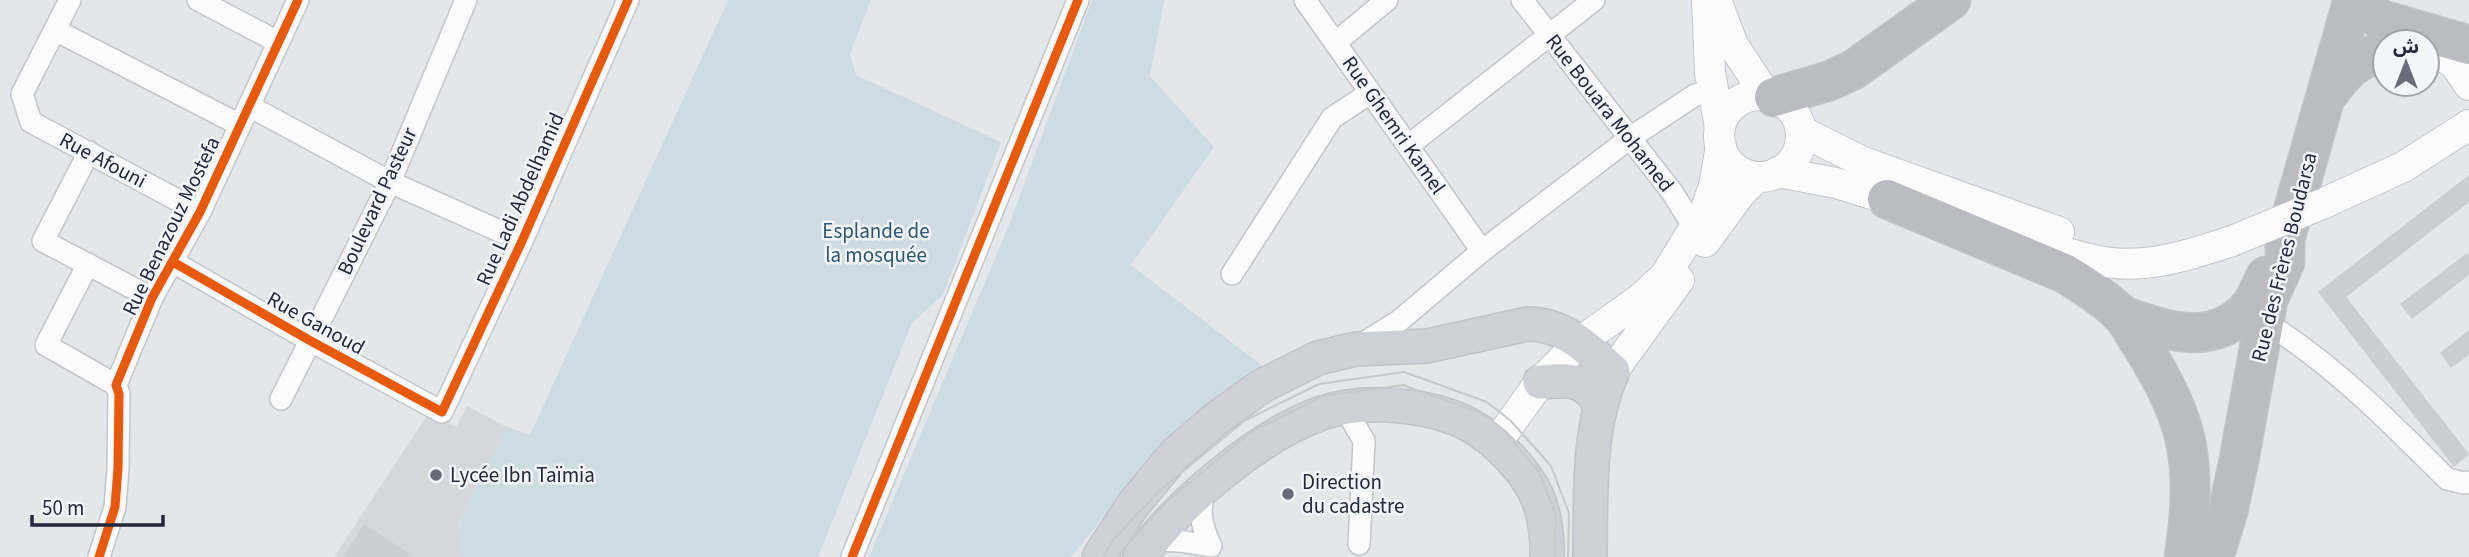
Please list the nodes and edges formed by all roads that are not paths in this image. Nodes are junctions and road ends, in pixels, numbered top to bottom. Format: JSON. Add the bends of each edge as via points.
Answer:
{"nodes":[{"id":1,"x":70,"y":0,"type":"edge"},
{"id":2,"x":198,"y":0,"type":"edge"},
{"id":3,"x":298,"y":0,"type":"edge"},
{"id":4,"x":466,"y":0,"type":"edge"},
{"id":5,"x":628,"y":0,"type":"edge"},
{"id":6,"x":1078,"y":0,"type":"edge"},
{"id":7,"x":1306,"y":0,"type":"edge"},
{"id":8,"x":1387,"y":0,"type":"edge"},
{"id":9,"x":1522,"y":0,"type":"edge"},
{"id":10,"x":1594,"y":0,"type":"edge"},
{"id":11,"x":1707,"y":0,"type":"edge"},
{"id":12,"x":1716,"y":0,"type":"edge"},
{"id":13,"x":1951,"y":0,"type":"edge"},
{"id":14,"x":2353,"y":0,"type":"edge"},
{"id":15,"x":2361,"y":0,"type":"edge"},
{"id":16,"x":55,"y":30,"type":"junction"},
{"id":17,"x":1549,"y":35,"type":"junction"},
{"id":18,"x":278,"y":42,"type":"junction"},
{"id":19,"x":1335,"y":43,"type":"junction"},
{"id":20,"x":2452,"y":54,"type":"edge"},
{"id":21,"x":2371,"y":56,"type":"edge"},
{"id":22,"x":2469,"y":85,"type":"edge"},
{"id":23,"x":1713,"y":91,"type":"junction"},
{"id":24,"x":1370,"y":93,"type":"junction"},
{"id":25,"x":1770,"y":96,"type":"junction"},
{"id":26,"x":2326,"y":97,"type":"junction"},
{"id":27,"x":249,"y":106,"type":"junction"},
{"id":28,"x":240,"y":125,"type":"junction"},
{"id":29,"x":2469,"y":125,"type":"edge"},
{"id":30,"x":1801,"y":131,"type":"junction"},
{"id":31,"x":1720,"y":137,"type":"junction"},
{"id":32,"x":1630,"y":138,"type":"junction"},
{"id":33,"x":1408,"y":146,"type":"junction"},
{"id":34,"x":89,"y":152,"type":"junction"},
{"id":35,"x":1768,"y":175,"type":"junction"},
{"id":36,"x":390,"y":182,"type":"junction"},
{"id":37,"x":1887,"y":199,"type":"junction"},
{"id":38,"x":200,"y":212,"type":"junction"},
{"id":39,"x":1695,"y":229,"type":"junction"},
{"id":40,"x":522,"y":241,"type":"junction"},
{"id":41,"x":1482,"y":251,"type":"junction"},
{"id":42,"x":2285,"y":251,"type":"junction"},
{"id":43,"x":2161,"y":261,"type":"junction"},
{"id":44,"x":173,"y":262,"type":"junction"},
{"id":45,"x":88,"y":264,"type":"junction"},
{"id":46,"x":1232,"y":274,"type":"dead end"},
{"id":47,"x":152,"y":298,"type":"junction"},
{"id":48,"x":2123,"y":316,"type":"junction"},
{"id":49,"x":2279,"y":331,"type":"junction"},
{"id":50,"x":309,"y":340,"type":"junction"},
{"id":51,"x":1580,"y":342,"type":"junction"},
{"id":52,"x":1356,"y":349,"type":"junction"},
{"id":53,"x":1613,"y":371,"type":"junction"},
{"id":54,"x":1540,"y":382,"type":"junction"},
{"id":55,"x":116,"y":385,"type":"junction"},
{"id":56,"x":281,"y":399,"type":"dead end"},
{"id":57,"x":1600,"y":405,"type":"junction"},
{"id":58,"x":1345,"y":408,"type":"junction"},
{"id":59,"x":442,"y":412,"type":"joint"},
{"id":60,"x":1493,"y":442,"type":"junction"},
{"id":61,"x":2469,"y":482,"type":"edge"},
{"id":62,"x":1209,"y":484,"type":"junction"},
{"id":63,"x":1359,"y":544,"type":"dead end"},
{"id":64,"x":1146,"y":548,"type":"edge"},
{"id":65,"x":1214,"y":551,"type":"edge"},
{"id":66,"x":99,"y":557,"type":"edge"},
{"id":67,"x":852,"y":557,"type":"edge"},
{"id":68,"x":1099,"y":557,"type":"edge"},
{"id":69,"x":1547,"y":557,"type":"edge"},
{"id":70,"x":1590,"y":557,"type":"edge"},
{"id":71,"x":2184,"y":557,"type":"edge"},
{"id":72,"x":2214,"y":557,"type":"edge"},
{"id":73,"x":2238,"y":557,"type":"edge"}],
"edges":[{"from":1,"to":16,"type":"street"},
{"from":2,"to":18,"type":"street"},
{"from":3,"to":18,"type":"street","name":"Rue Benazouz Mostefa"},
{"from":4,"to":36,"type":"street","name":"Boulevard Pasteur"},
{"from":5,"to":40,"type":"street","name":"Rue Ladi Abdelhamid"},
{"from":6,"to":67,"type":"street"},
{"from":7,"to":19,"type":"street","name":"Rue Ghemri Kamel"},
{"from":8,"to":19,"type":"street"},
{"from":9,"to":17,"type":"street","name":"Rue Bouara Mohamed"},
{"from":10,"to":17,"type":"street"},
{"from":11,"to":23,"type":"main road"},
{"from":12,"to":25,"type":"main road","via":[[1733,45]]},
{"from":13,"to":25,"type":"highway","via":[[1853,69],[1829,81]]},
{"from":14,"to":26,"type":"highway","name":"Rue des Frères Boudarsa"},
{"from":15,"to":20,"type":"highway","via":[[2368,13]]},
{"from":16,"to":28,"type":"street"},
{"from":16,"to":34,"type":"street","name":"Rue Afouni","via":[[22,94],[31,122]]},
{"from":17,"to":32,"type":"street","name":"Rue Bouara Mohamed"},
{"from":17,"to":33,"type":"street"},
{"from":18,"to":27,"type":"street","name":"Rue Benazouz Mostefa"},
{"from":19,"to":24,"type":"street","name":"Rue Ghemri Kamel"},
{"from":20,"to":22,"type":"main road"},
{"from":21,"to":26,"type":"highway","via":[[2347,69]]},
{"from":23,"to":31,"type":"main road"},
{"from":23,"to":32,"type":"street","via":[[1695,95]]},
{"from":24,"to":33,"type":"street","name":"Rue Ghemri Kamel"},
{"from":24,"to":46,"type":"street","via":[[1332,118]]},
{"from":25,"to":30,"type":"main road","via":[[1791,108]]},
{"from":25,"to":31,"type":"main road","via":[[1742,99],[1732,106],[1724,116]]},
{"from":26,"to":42,"type":"highway","name":"Rue des Frères Boudarsa"},
{"from":27,"to":28,"type":"street","name":"Rue Benazouz Mostefa"},
{"from":27,"to":36,"type":"street"},
{"from":28,"to":38,"type":"street","name":"Rue Benazouz Mostefa"},
{"from":29,"to":43,"type":"main road","bridge":true,"via":[[2403,167],[2322,204],[2232,242]]},
{"from":30,"to":35,"type":"main road","via":[[1794,160]]},
{"from":30,"to":43,"type":"main road","via":[[1863,162],[2079,239]]},
{"from":31,"to":35,"type":"main road","via":[[1723,155],[1732,166],[1744,173]]},
{"from":31,"to":39,"type":"main road","via":[[1711,198]]},
{"from":32,"to":39,"type":"street","name":"Rue Bouara Mohamed"},
{"from":32,"to":41,"type":"street"},
{"from":33,"to":41,"type":"street","name":"Rue Ghemri Kamel"},
{"from":34,"to":38,"type":"street","name":"Rue Afouni"},
{"from":34,"to":45,"type":"street","via":[[43,241]]},
{"from":35,"to":37,"type":"main road","via":[[1836,183]]},
{"from":35,"to":53,"type":"main road","via":[[1732,203]]},
{"from":36,"to":40,"type":"street"},
{"from":36,"to":50,"type":"street","name":"Boulevard Pasteur"},
{"from":37,"to":43,"type":"main road","via":[[2094,260]]},
{"from":37,"to":48,"type":"highway","via":[[2064,273]]},
{"from":38,"to":44,"type":"street","name":"Rue Benazouz Mostefa"},
{"from":39,"to":51,"type":"main road","via":[[1665,276]]},
{"from":40,"to":59,"type":"street","name":"Rue Ladi Abdelhamid"},
{"from":41,"to":52,"type":"street","via":[[1399,321]]},
{"from":42,"to":48,"type":"highway","via":[[2251,304],[2223,328],[2194,334]]},
{"from":42,"to":49,"type":"highway","via":[[2286,300]]},
{"from":42,"to":72,"type":"highway","name":"Rue des Frères Boudarsa","via":[[2262,325],[2228,511]]},
{"from":44,"to":47,"type":"street","name":"Rue Benazouz Mostefa"},
{"from":44,"to":50,"type":"street","name":"Rue Ganoud"},
{"from":45,"to":47,"type":"street"},
{"from":45,"to":55,"type":"street","via":[[46,345]]},
{"from":47,"to":55,"type":"street","name":"Rue Benazouz Mostefa"},
{"from":48,"to":71,"type":"highway","via":[[2159,373],[2183,435],[2191,511]]},
{"from":49,"to":61,"type":"street","via":[[2343,379],[2447,479]]},
{"from":49,"to":73,"type":"highway"},
{"from":50,"to":56,"type":"street","name":"Boulevard Pasteur"},
{"from":50,"to":59,"type":"street","name":"Rue Ganoud"},
{"from":51,"to":52,"type":"main road","via":[[1559,329],[1527,324],[1427,346]]},
{"from":51,"to":53,"type":"main road"},
{"from":51,"to":54,"type":"main road"},
{"from":52,"to":68,"type":"main road","via":[[1318,358],[1281,376],[1217,418],[1175,454],[1133,505]]},
{"from":53,"to":57,"type":"main road"},
{"from":54,"to":57,"type":"main road","via":[[1578,382],[1592,391]]},
{"from":54,"to":60,"type":"main road"},
{"from":55,"to":66,"type":"street","name":"Rue Benazouz Mostefa","via":[[115,506]]},
{"from":57,"to":70,"type":"main road"},
{"from":58,"to":60,"type":"main road","via":[[1398,405],[1436,412],[1462,420]]},
{"from":58,"to":62,"type":"main road","via":[[1322,413],[1280,434]]},
{"from":58,"to":63,"type":"street","via":[[1364,440]]},
{"from":60,"to":69,"type":"main road","via":[[1532,483],[1544,512]]},
{"from":62,"to":64,"type":"main road"},
{"from":62,"to":65,"type":"street","via":[[1201,500],[1200,520]]},
{"from":64,"to":65,"type":"street","via":[[1179,541]]}]}
